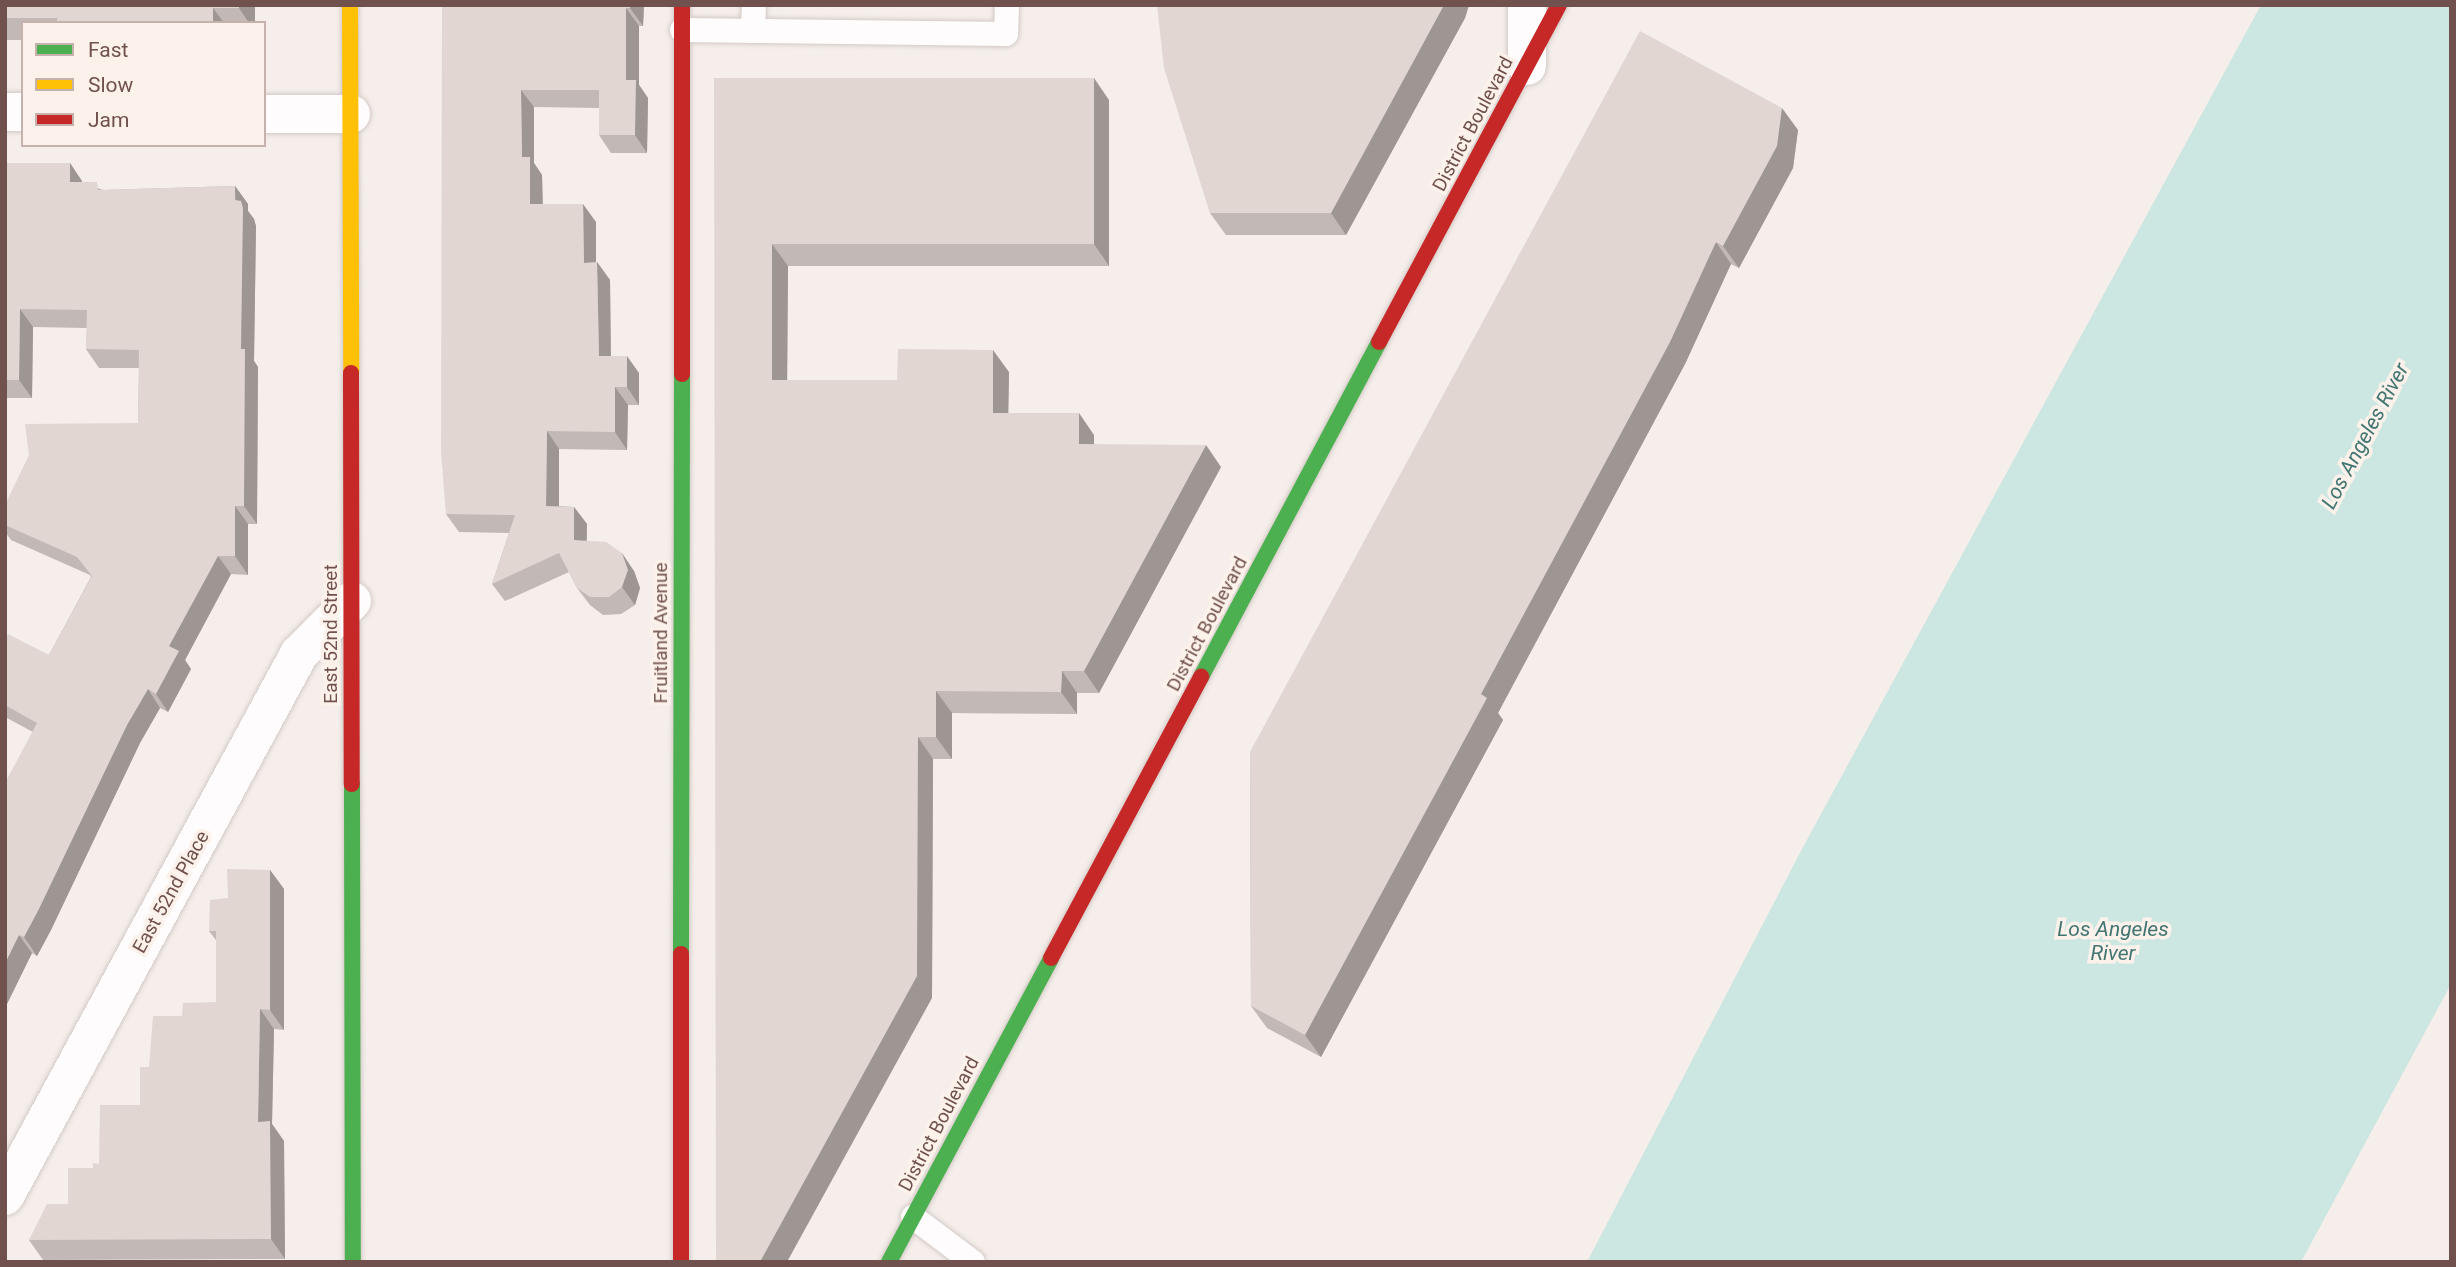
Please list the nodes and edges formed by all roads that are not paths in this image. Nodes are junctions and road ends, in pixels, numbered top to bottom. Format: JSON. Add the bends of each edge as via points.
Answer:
{"nodes":[{"id":1,"x":351,"y":5,"type":"edge"},
{"id":2,"x":682,"y":5,"type":"edge"},
{"id":3,"x":754,"y":5,"type":"edge"},
{"id":4,"x":1007,"y":5,"type":"edge"},
{"id":5,"x":1527,"y":5,"type":"edge"},
{"id":6,"x":1559,"y":5,"type":"edge"},
{"id":7,"x":682,"y":30,"type":"junction"},
{"id":8,"x":753,"y":30,"type":"junction"},
{"id":9,"x":1527,"y":66,"type":"junction"},
{"id":10,"x":266,"y":114,"type":"edge"},
{"id":11,"x":351,"y":114,"type":"junction"},
{"id":12,"x":352,"y":601,"type":"junction"},
{"id":13,"x":5,"y":1196,"type":"edge"},
{"id":14,"x":913,"y":1217,"type":"junction"},
{"id":15,"x":353,"y":1262,"type":"edge"},
{"id":16,"x":681,"y":1262,"type":"edge"},
{"id":17,"x":889,"y":1262,"type":"edge"},
{"id":18,"x":973,"y":1262,"type":"edge"}],
"edges":[{"from":1,"to":11,"type":"street","name":"East 52nd Street"},
{"from":2,"to":7,"type":"street","name":"Fruitland Avenue"},
{"from":3,"to":8,"type":"lane"},
{"from":4,"to":8,"type":"lane","via":[[1006,34]]},
{"from":5,"to":9,"type":"street"},
{"from":6,"to":9,"type":"street","name":"District Boulevard"},
{"from":7,"to":8,"type":"lane"},
{"from":7,"to":16,"type":"street","name":"Fruitland Avenue"},
{"from":9,"to":14,"type":"street","name":"District Boulevard"},
{"from":10,"to":11,"type":"street"},
{"from":11,"to":12,"type":"street","name":"East 52nd Street"},
{"from":12,"to":13,"type":"street","name":"East 52nd Place","via":[[299,654]]},
{"from":12,"to":15,"type":"street","name":"East 52nd Street"},
{"from":14,"to":17,"type":"street","name":"District Boulevard"},
{"from":14,"to":18,"type":"lane"}]}
